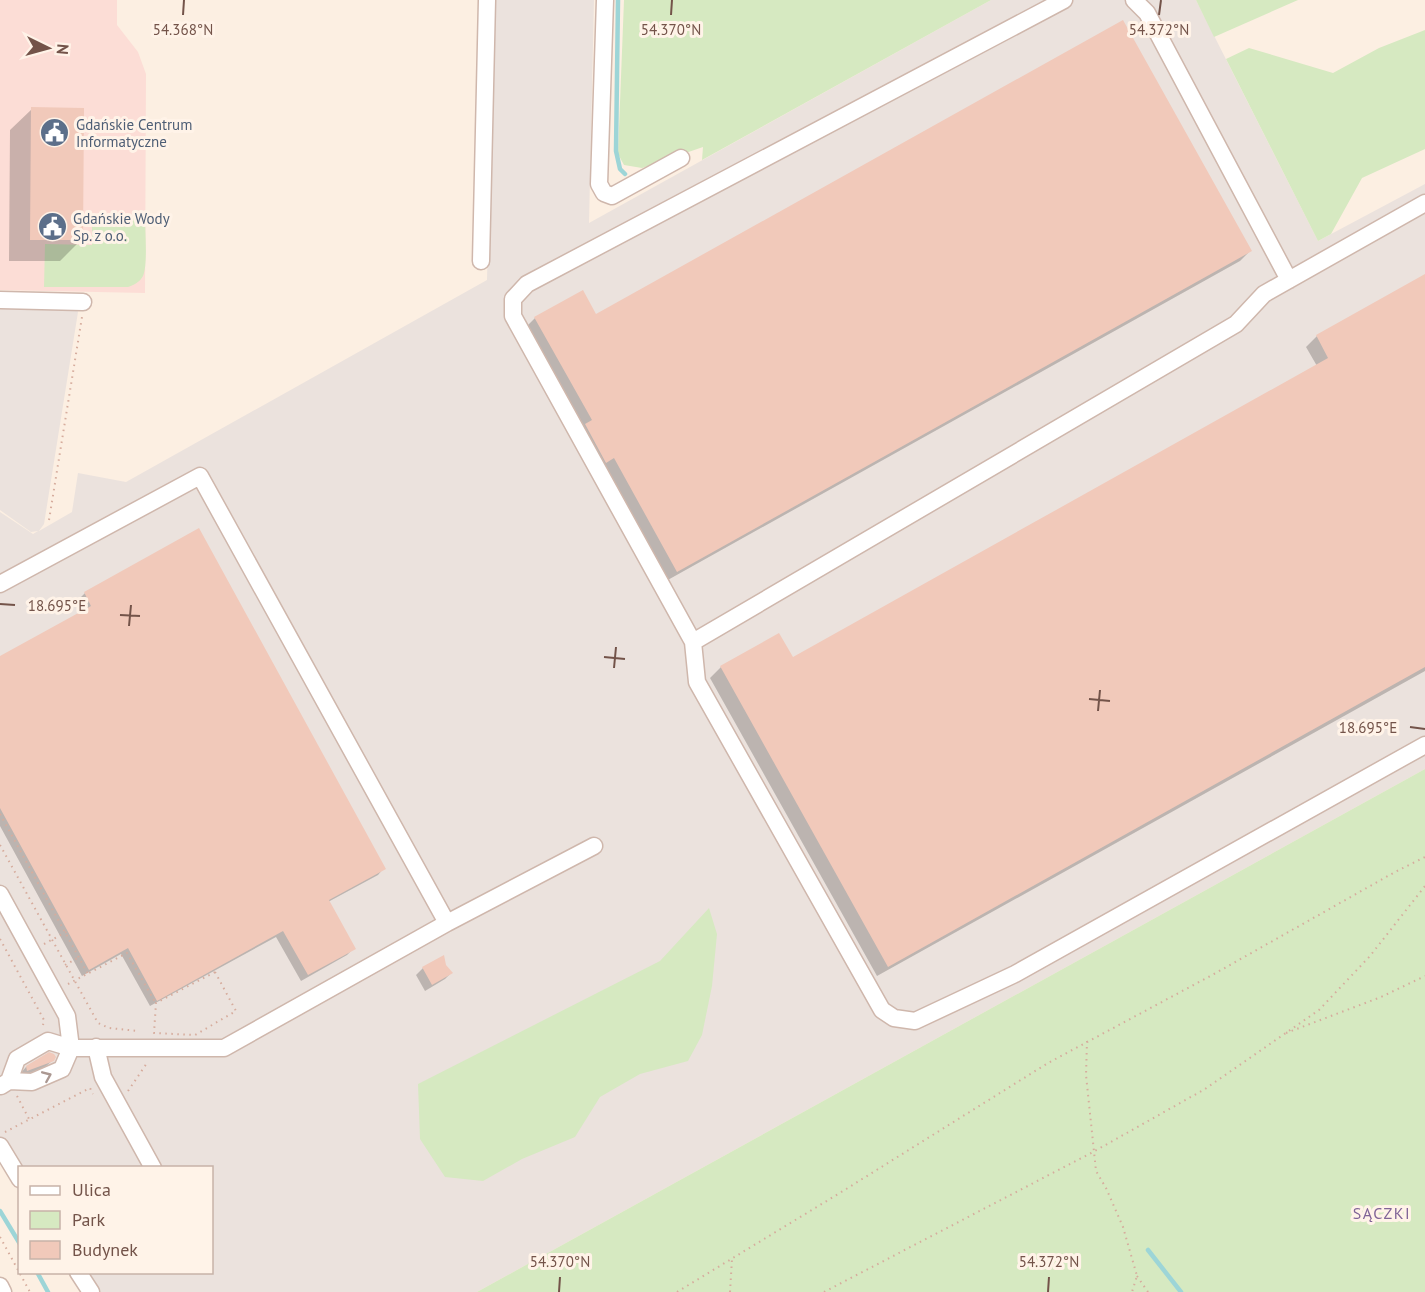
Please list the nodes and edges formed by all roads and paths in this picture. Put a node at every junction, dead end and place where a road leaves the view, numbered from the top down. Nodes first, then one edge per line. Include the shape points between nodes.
1 (487, 0) edge
2 (605, 0) edge
3 (1064, 0) edge
4 (1134, 0) edge
5 (681, 158) dead end
6 (1425, 203) edge
7 (481, 261) dead end
8 (1289, 280) junction
9 (0, 300) edge
10 (83, 302) joint
11 (50, 520) dead end
12 (0, 584) edge
13 (693, 642) junction
14 (1425, 745) edge
15 (0, 814) edge
16 (0, 845) edge
17 (594, 846) dead end
18 (1425, 857) edge
19 (1425, 886) edge
20 (0, 894) edge
21 (447, 923) junction
22 (0, 939) edge
23 (79, 957) junction
24 (65, 965) junction
25 (88, 974) junction
26 (1425, 976) edge
27 (74, 981) junction
28 (55, 991) junction
29 (156, 1003) junction
30 (43, 1028) dead end
31 (142, 1032) dead end
32 (1282, 1035) junction
33 (153, 1040) junction
34 (1087, 1041) junction
35 (96, 1047) junction
36 (71, 1048) junction
37 (5, 1084) edge
38 (95, 1098) dead end
39 (118, 1105) junction
40 (0, 1135) edge
41 (0, 1146) edge
42 (1093, 1152) junction
43 (152, 1166) edge
44 (18, 1176) edge
45 (0, 1237) edge
46 (732, 1259) junction
47 (18, 1270) edge
48 (20, 1274) edge
49 (79, 1274) edge
50 (1137, 1276) junction
51 (0, 1286) edge
52 (3, 1292) edge
53 (30, 1292) edge
54 (90, 1292) edge
55 (677, 1292) edge
56 (730, 1292) edge
57 (824, 1292) edge
58 (1132, 1292) edge
59 (1148, 1292) edge

1 - 7 street
2 - 5 street via 599,184 604,193 612,196
3 - 13 street via 528,284 513,299 513,316
4 - 8 street via 1147,13
6 - 8 street
8 - 13 street via 1264,294 1236,324
9 - 10 street
10 - 11 path
12 - 21 street via 200,476
13 - 14 street via 697,682 882,1010 894,1018 915,1021 1014,974
15 - 23 path
16 - 24 path
17 - 21 street
18 - 34 path
19 - 32 path via 1370,956 1319,1010
20 - 28 street
21 - 33 street via 224,1048
22 - 30 path via 44,1020
23 - 24 path
23 - 25 path
24 - 27 path
25 - 27 path
25 - 29 path via 127,953
26 - 32 path
27 - 28 path
27 - 31 path via 98,1023
28 - 36 street via 67,1016
29 - 33 path
29 - 33 path via 215,972 236,1011 195,1035
32 - 42 path via 1205,1089
33 - 35 street
33 - 39 path via 151,1059
34 - 42 path
34 - 46 path
35 - 36 street
35 - 39 street via 103,1077
37 -> 36 street via 32,1082 62,1070
36 - 37 street via 48,1041 17,1059
38 - 40 path via 90,1088
39 - 43 street
41 - 44 street
42 - 50 path via 1096,1171 1123,1227
42 - 57 path
45 - 47 path
46 - 55 path
46 - 56 path
48 - 53 path
49 - 54 street
50 - 58 path
50 - 59 path
51 - 52 street

